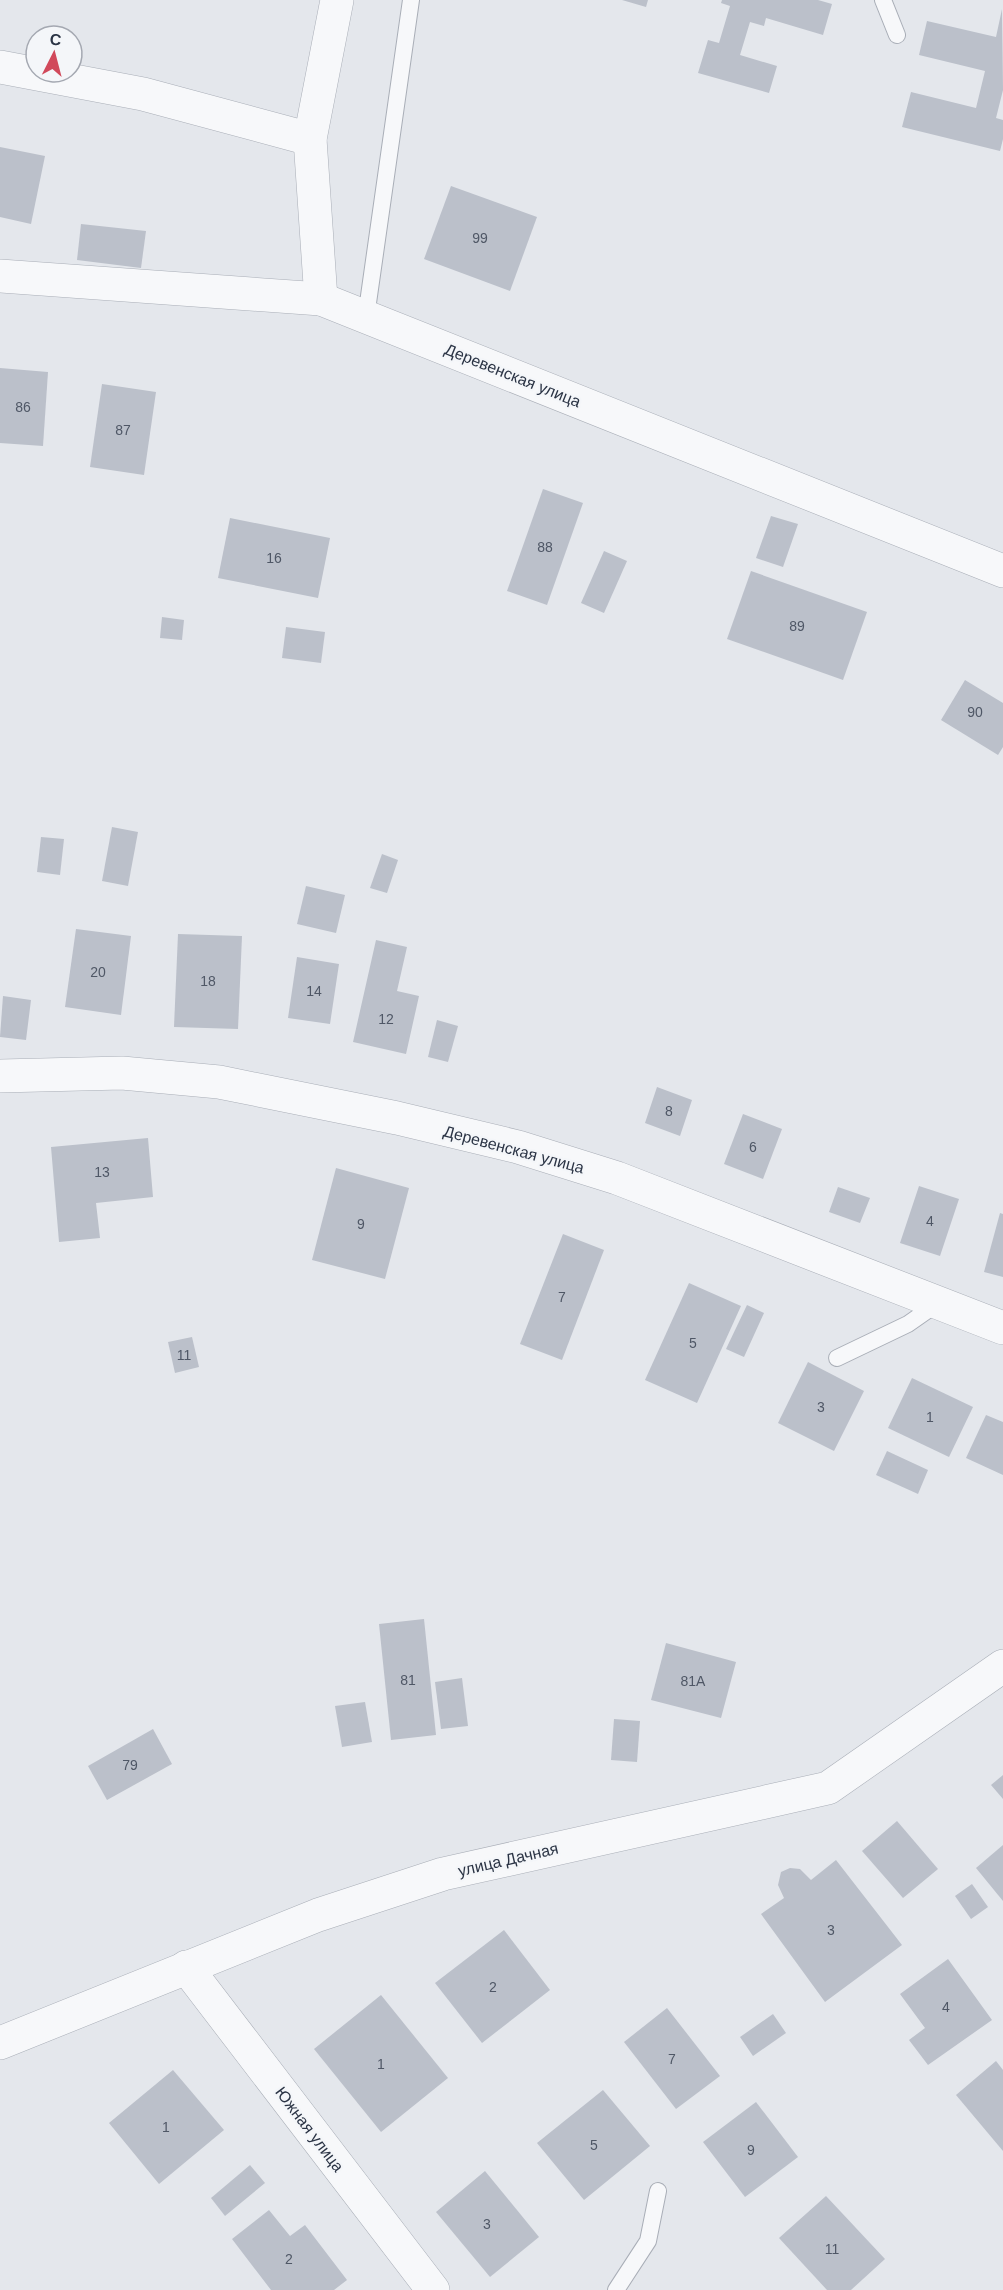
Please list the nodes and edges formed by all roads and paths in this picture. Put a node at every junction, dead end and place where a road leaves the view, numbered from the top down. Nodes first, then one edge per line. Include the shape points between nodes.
1 (337, 0) edge
2 (411, 0) edge
3 (883, 0) edge
4 (897, 35) dead end
5 (0, 67) edge
6 (310, 139) junction
7 (0, 276) edge
8 (321, 299) junction
9 (366, 317) junction
10 (1003, 571) edge
11 (0, 1076) edge
12 (938, 1303) junction
13 (1003, 1328) edge
14 (837, 1358) dead end
15 (1003, 1666) edge
16 (186, 1967) junction
17 (0, 2043) edge
18 (658, 2191) dead end
19 (433, 2290) edge
20 (616, 2290) edge

1 - 6 street
2 - 9 lane
3 - 4 lane
5 - 6 street via 143,94
6 - 8 street
7 - 8 street, Деревенская улица
8 - 9 street, Деревенская улица
9 - 10 street, Деревенская улица
11 - 12 street, Деревенская улица via 122,1073 219,1083 519,1147 616,1178
12 - 13 street, Деревенская улица
12 - 14 lane via 908,1324
15 - 16 street, улица Дачная via 828,1788 442,1874 318,1915
16 - 17 street, улица Дачная
16 - 19 street, Южная улица
18 - 20 lane via 648,2241

